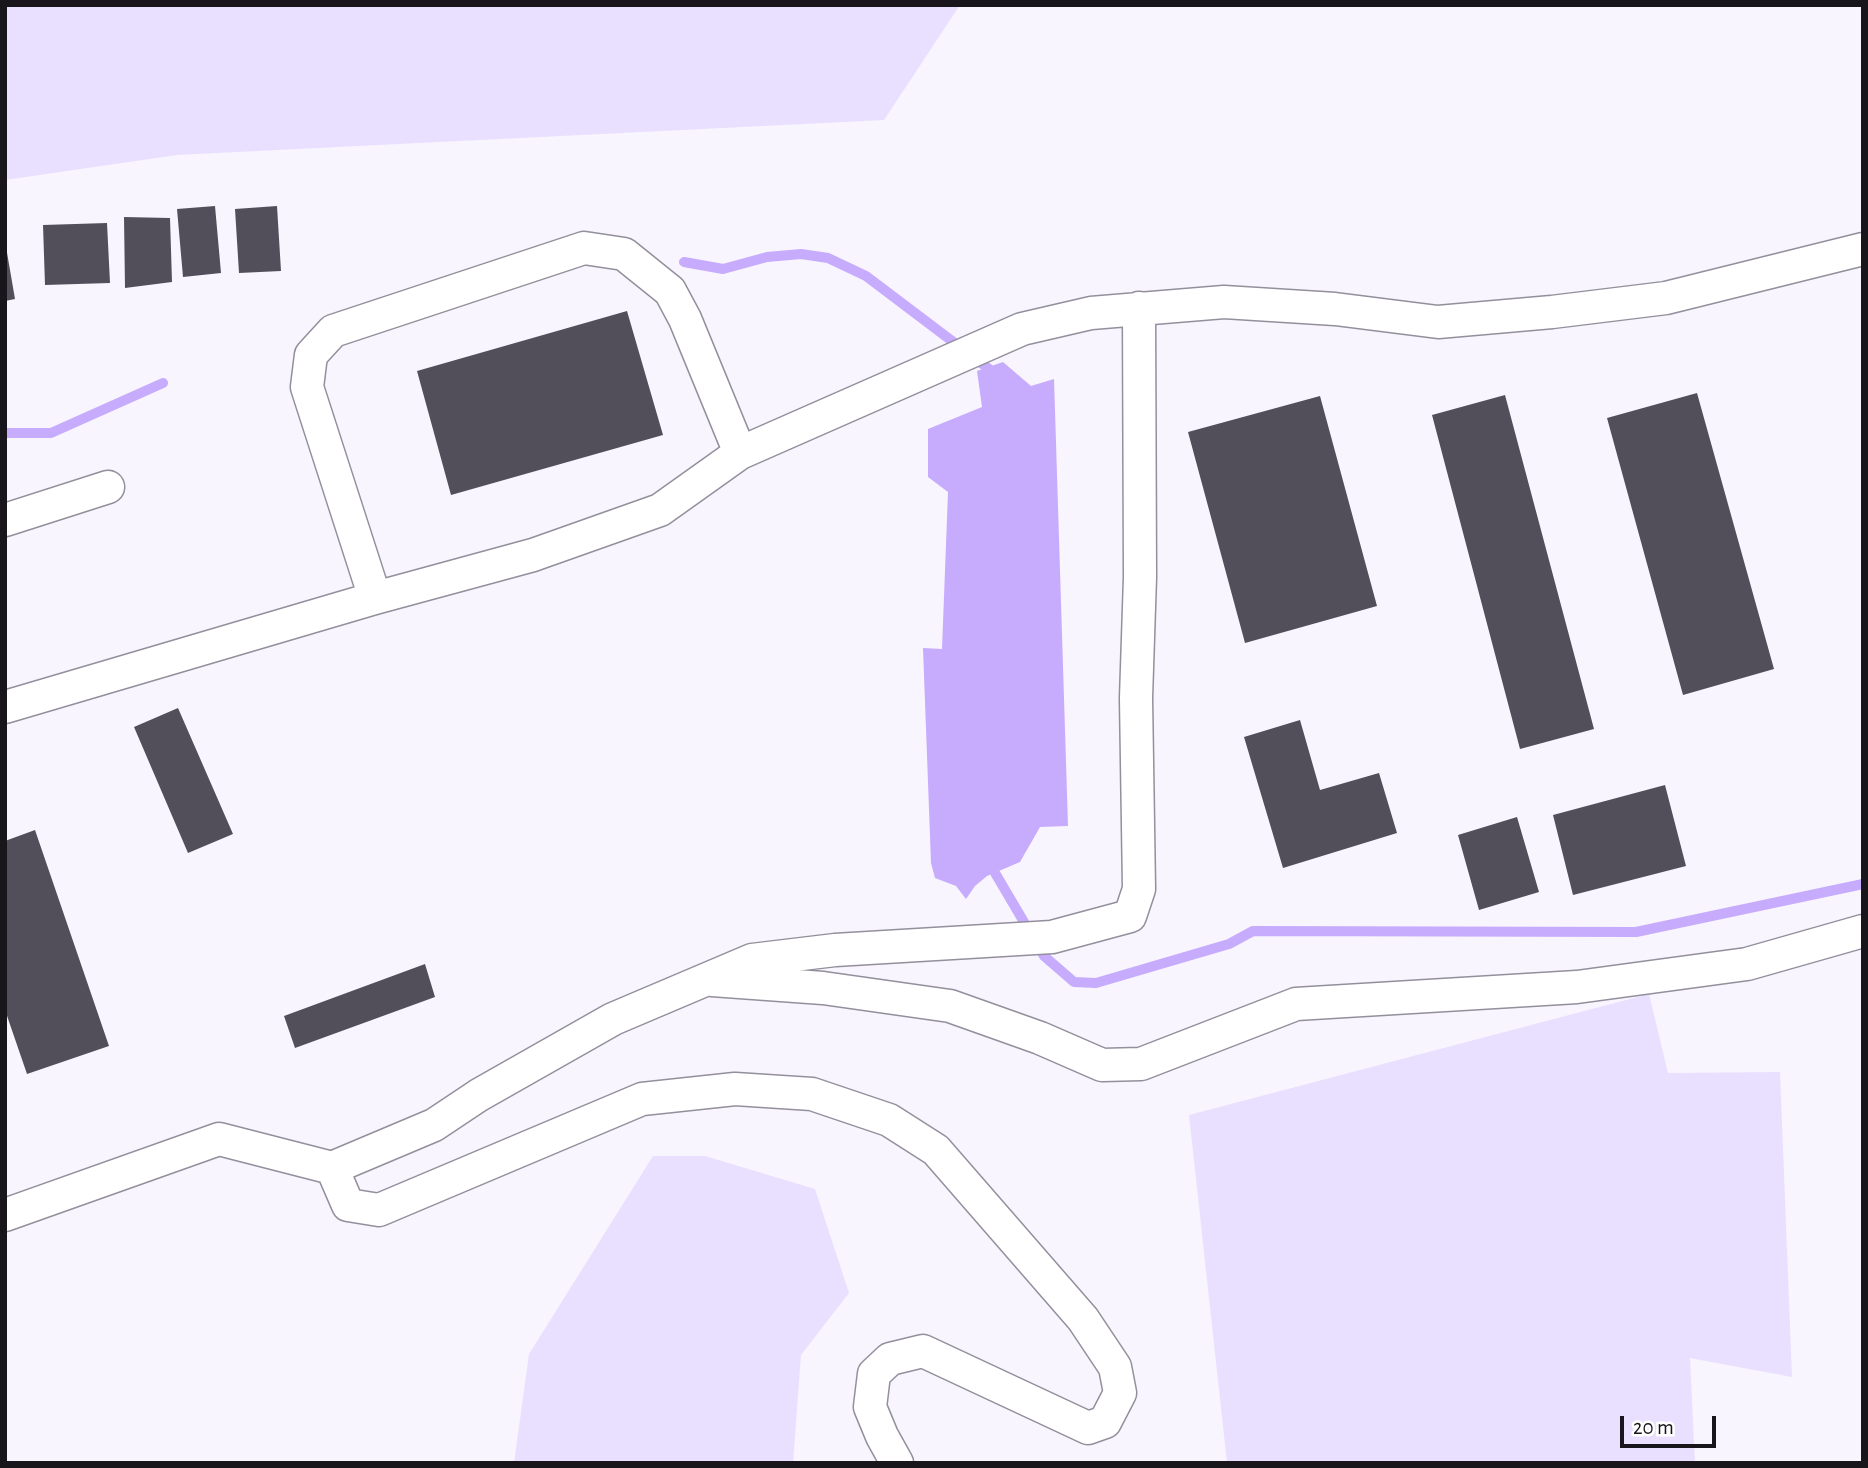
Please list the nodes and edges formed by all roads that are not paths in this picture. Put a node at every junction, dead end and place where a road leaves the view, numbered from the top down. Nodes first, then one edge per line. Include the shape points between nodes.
1 (1863, 249) edge
2 (1139, 308) junction
3 (740, 453) junction
4 (108, 487) dead end
5 (5, 520) edge
6 (374, 598) junction
7 (5, 707) edge
8 (1863, 931) edge
9 (701, 979) junction
10 (331, 1168) junction
11 (5, 1215) edge
12 (897, 1463) edge

1 - 2 street via 1666,299 1438,322 1223,302
2 - 3 street via 1091,313 1022,329
2 - 9 street via 1139,889 1130,916 1037,939 835,950 752,960
3 - 6 street via 660,510 533,555
3 - 6 street via 670,291 624,254 584,248 333,331 311,355 307,387
4 - 5 street
6 - 7 street
8 - 9 street via 1747,964 1604,983 1296,1004 1141,1064 1102,1065 950,1006 823,988
9 - 10 street via 613,1019 434,1125
10 - 11 street via 219,1139
10 - 12 street via 348,1205 379,1210 642,1099 735,1089 812,1094 889,1120 936,1150 1083,1319 1115,1367 1121,1393 1105,1422 1088,1428 923,1351 890,1359 874,1374 870,1407

